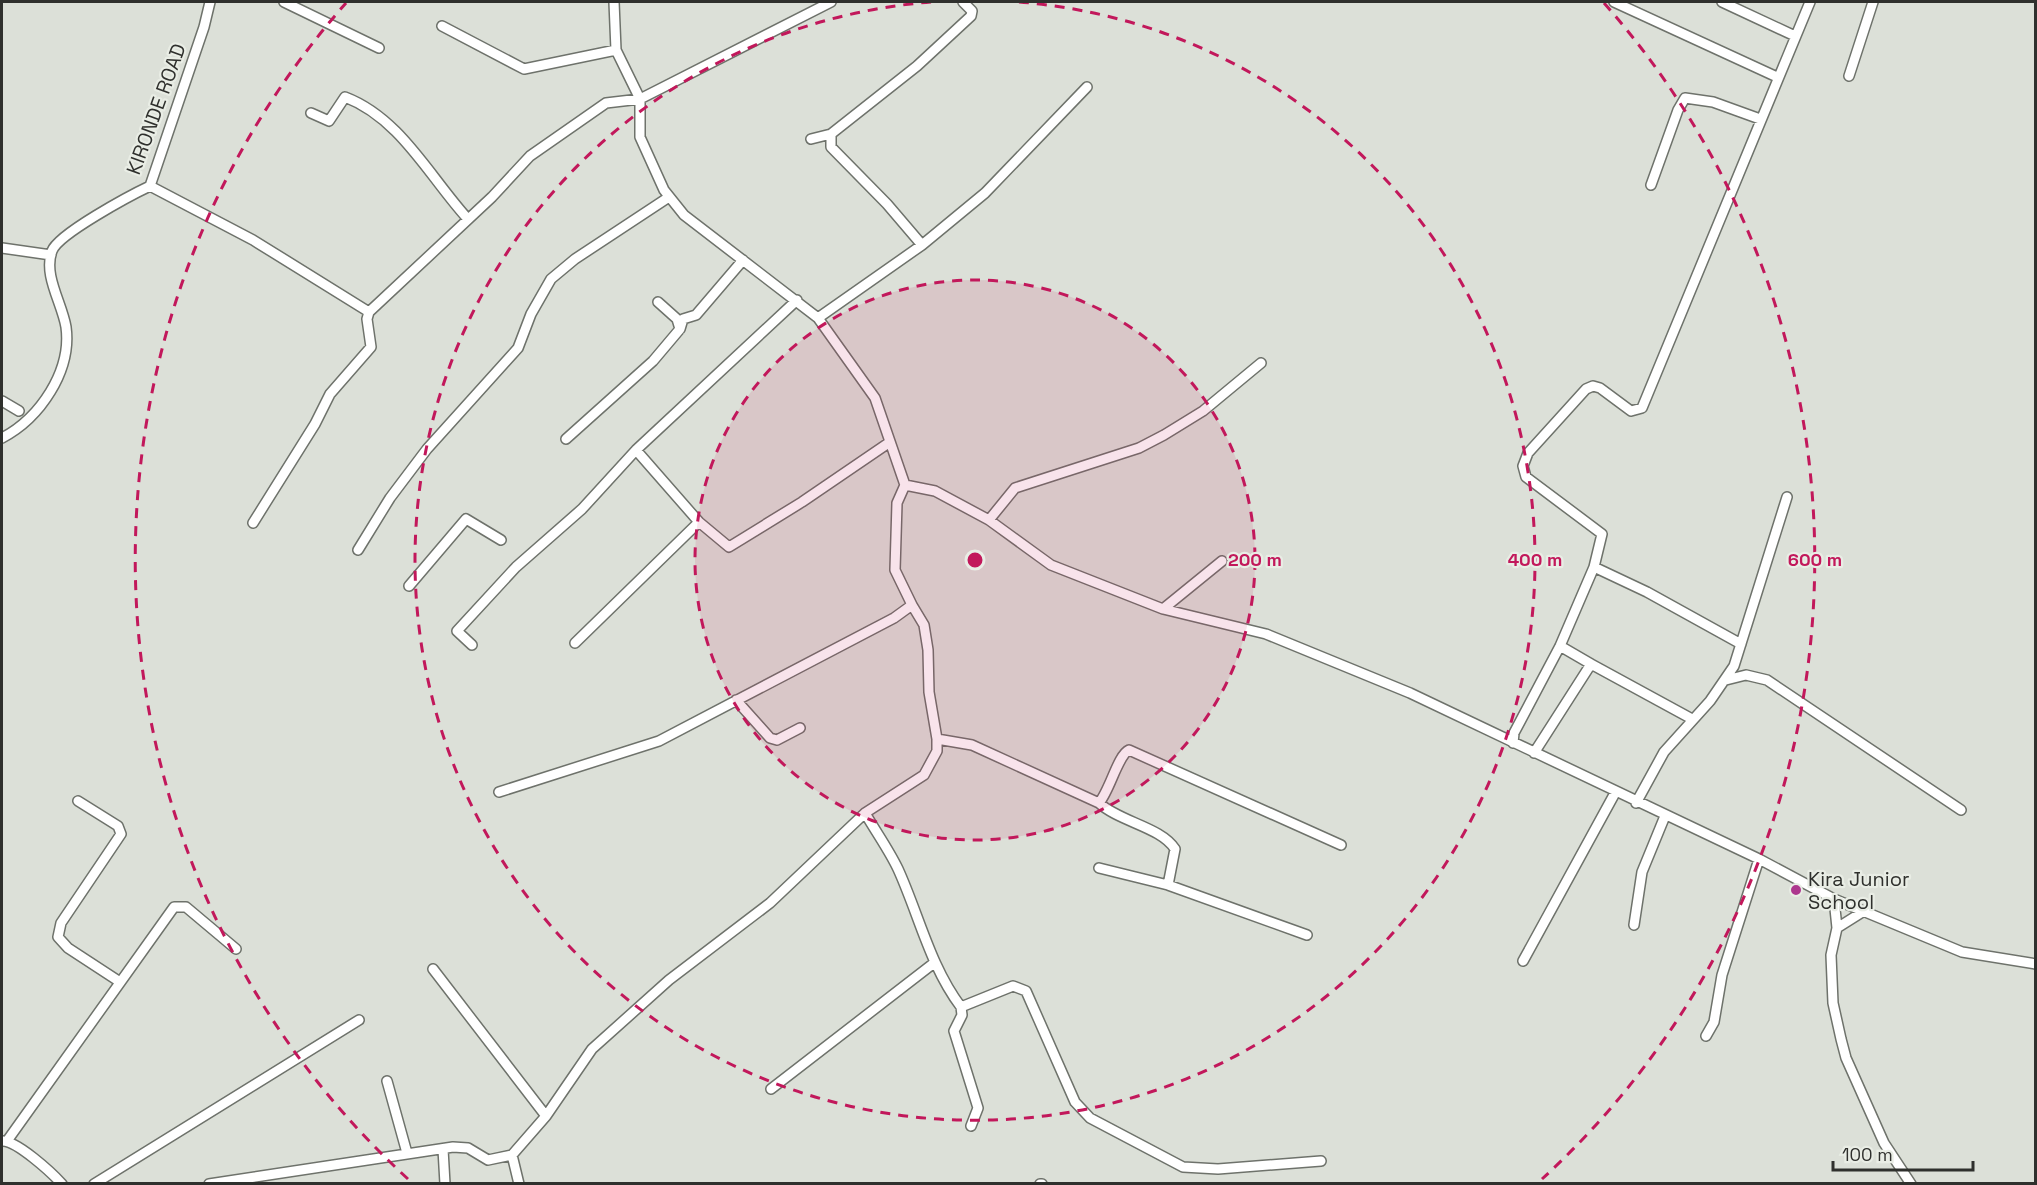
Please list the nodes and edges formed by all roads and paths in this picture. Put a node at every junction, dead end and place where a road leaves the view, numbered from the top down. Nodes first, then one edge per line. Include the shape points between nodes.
1 (210, 2) edge
2 (284, 2) edge
3 (614, 2) edge
4 (831, 2) edge
5 (963, 2) edge
6 (1614, 2) edge
7 (1722, 2) edge
8 (1810, 2) edge
9 (1873, 2) edge
10 (442, 26) dead end
11 (1795, 36) junction
12 (379, 48) dead end
13 (616, 50) junction
14 (1849, 76) dead end
15 (1777, 77) junction
16 (1087, 87) dead end
17 (640, 99) junction
18 (311, 113) dead end
19 (1760, 120) junction
20 (831, 134) junction
21 (812, 139) dead end
22 (1651, 185) dead end
23 (150, 186) junction
24 (669, 197) junction
25 (467, 218) junction
26 (922, 245) junction
27 (2, 248) edge
28 (51, 255) junction
29 (744, 260) junction
30 (797, 300) junction
31 (658, 302) dead end
32 (369, 312) junction
33 (818, 318) junction
34 (680, 329) junction
35 (1261, 363) dead end
36 (2, 401) edge
37 (19, 411) dead end
38 (2, 438) edge
39 (566, 439) dead end
40 (890, 442) junction
41 (636, 450) junction
42 (904, 484) junction
43 (1786, 497) dead end
44 (989, 520) junction
45 (699, 522) junction
46 (253, 523) dead end
47 (501, 540) dead end
48 (358, 549) dead end
49 (1221, 561) dead end
50 (1594, 567) junction
51 (409, 586) dead end
52 (912, 605) junction
53 (1163, 609) junction
54 (575, 643) dead end
55 (1741, 644) junction
56 (472, 645) dead end
57 (1560, 646) junction
58 (1591, 664) junction
59 (1726, 680) junction
60 (736, 700) junction
61 (1692, 718) junction
62 (800, 728) dead end
63 (937, 739) junction
64 (1513, 743) junction
65 (1534, 753) junction
66 (500, 792) dead end
67 (1615, 793) junction
68 (78, 801) dead end
69 (1099, 803) junction
70 (1636, 803) junction
71 (1961, 810) dead end
72 (865, 813) junction
73 (1665, 816) junction
74 (1341, 845) dead end
75 (1759, 859) junction
76 (1099, 867) dead end
77 (1168, 885) junction
78 (1834, 898) junction
79 (1864, 911) junction
80 (1634, 925) dead end
81 (1837, 928) junction
82 (1307, 934) dead end
83 (236, 949) dead end
84 (1523, 961) dead end
85 (934, 963) junction
86 (2036, 964) edge
87 (433, 969) dead end
88 (120, 982) junction
89 (962, 1007) junction
90 (359, 1020) dead end
91 (1706, 1036) dead end
92 (387, 1081) dead end
93 (771, 1089) dead end
94 (546, 1116) junction
95 (971, 1126) dead end
96 (4, 1141) edge
97 (443, 1149) junction
98 (407, 1153) junction
99 (512, 1155) junction
100 (1321, 1161) dead end
101 (62, 1184) edge
102 (94, 1184) edge
103 (209, 1184) edge
104 (445, 1184) edge
105 (519, 1184) edge
106 (1911, 1184) edge

1 - 23 street, KIRONDE ROAD
2 - 12 street
3 - 13 street
4 - 17 street
5 - 20 street via 972,10 971,16 917,66
6 - 15 street
7 - 11 street
8 - 11 street
9 - 14 street
10 - 13 street via 524,69
11 - 15 street
13 - 17 street
15 - 19 street
16 - 26 street via 985,193
17 - 24 street via 640,137
17 - 25 street via 606,103 531,156
18 - 25 street via 329,121 345,97 366,107 393,128
19 - 22 street via 1713,102 1685,98
19 - 50 street via 1642,408 1631,411 1600,388 1586,389 1524,459 1526,477 1602,534
20 - 21 street
20 - 26 street via 831,147
23 - 28 street, KIRONDE ROAD via 126,197 57,243
23 - 32 street via 253,240
24 - 29 street via 684,215
24 - 48 street via 551,279 518,348 427,449
25 - 32 street
26 - 33 street
27 - 28 street
28 - 38 street via 50,268 66,326 67,350 50,392 30,418
29 - 30 street
29 - 34 street via 696,315 683,319
30 - 33 street
30 - 41 street
31 - 34 street via 677,319
32 - 46 street via 371,347 330,394
33 - 40 street via 875,398
34 - 39 street via 653,361
35 - 44 street via 1203,411 1164,435 1138,448 1015,488
36 - 37 street
40 - 42 street
40 - 45 street via 729,547
41 - 45 street
41 - 56 street via 582,509 516,567 457,631
42 - 44 street via 935,491
42 - 52 street via 897,503 895,570
43 - 55 street
44 - 53 street via 1052,565
45 - 54 street
47 - 51 street via 466,519
49 - 53 street
50 - 55 street
50 - 57 street
52 - 60 street
52 - 63 street via 924,625
53 - 64 street via 1266,634 1410,693
55 - 59 street
57 - 58 street
57 - 64 street
58 - 61 street
58 - 65 street
59 - 61 street
59 - 71 street via 1746,675 1767,680
60 - 62 street via 770,738 777,740
60 - 66 street via 659,741
61 - 70 street via 1664,752
63 - 69 street via 972,746
63 - 72 street via 937,751 924,775
64 - 65 street
65 - 67 street
67 - 70 street
67 - 84 street
68 - 88 street via 118,826 121,834 61,922 58,937 68,948
69 - 74 street via 1111,786 1120,757 1129,750
69 - 77 street via 1170,843 1175,858
70 - 73 street
72 - 85 street via 897,867
72 - 94 street via 770,903 669,980 592,1049
73 - 75 street
73 - 80 street via 1642,872
75 - 78 street
75 - 91 street via 1722,975 1714,1022
76 - 77 street
77 - 82 street
78 - 79 street
78 - 81 street
79 - 81 street
79 - 86 street via 1962,952
81 - 106 street via 1831,955 1833,1004 1841,1039 1884,1143
83 - 88 street via 186,907 178,905
85 - 89 street
85 - 93 street
87 - 94 street
88 - 96 street
89 - 95 street via 954,1031 978,1108
89 - 100 street via 1013,986 1021,987 1079,1110 1183,1167 1218,1169
90 - 102 street
92 - 98 street
94 - 99 street
96 - 101 street
97 - 98 street
97 - 99 street via 468,1148 488,1160
97 - 104 street
98 - 103 street
99 - 105 street

